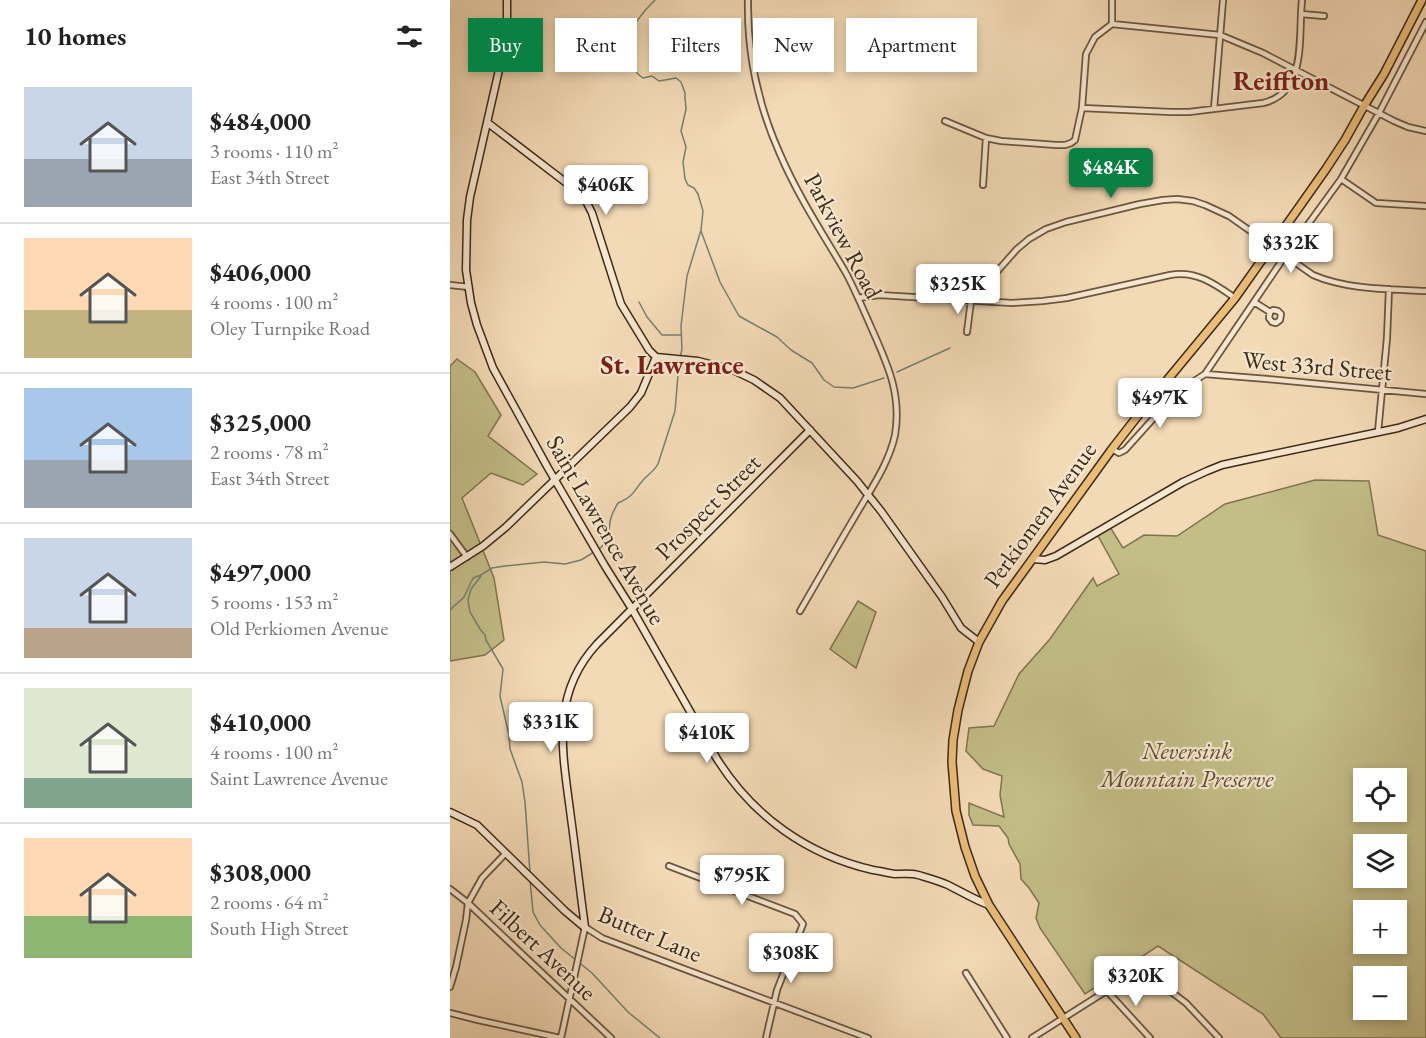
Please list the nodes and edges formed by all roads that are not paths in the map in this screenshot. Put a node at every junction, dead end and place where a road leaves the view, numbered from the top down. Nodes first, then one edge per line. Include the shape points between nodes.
1 (507, 0) edge
2 (748, 0) edge
3 (1112, 0) edge
4 (1223, 0) edge
5 (1302, 0) edge
6 (1422, 0) edge
7 (1301, 14) junction
8 (1324, 16) dead end
9 (1426, 22) edge
10 (1112, 24) junction
11 (1220, 35) junction
12 (1297, 71) junction
13 (1364, 106) junction
14 (1082, 108) junction
15 (1214, 109) junction
16 (1379, 113) junction
17 (945, 122) dead end
18 (488, 123) junction
19 (1426, 131) edge
20 (986, 138) junction
21 (1341, 179) junction
22 (983, 185) dead end
23 (1426, 206) edge
24 (1272, 246) junction
25 (1285, 256) junction
26 (450, 285) edge
27 (469, 287) junction
28 (1389, 289) junction
29 (1426, 291) edge
30 (858, 298) junction
31 (1235, 298) junction
32 (971, 301) junction
33 (1254, 302) junction
34 (1270, 312) dead end
35 (967, 332) dead end
36 (656, 357) junction
37 (1205, 374) junction
38 (1383, 390) junction
39 (1426, 394) edge
40 (1426, 419) edge
41 (810, 430) junction
42 (1378, 432) junction
43 (1112, 449) junction
44 (555, 480) junction
45 (868, 495) junction
46 (450, 534) edge
47 (466, 557) junction
48 (1034, 559) junction
49 (450, 567) edge
50 (632, 609) junction
51 (800, 611) dead end
52 (979, 642) junction
53 (450, 812) edge
54 (506, 854) junction
55 (669, 866) dead end
56 (450, 889) edge
57 (468, 903) junction
58 (989, 905) junction
59 (585, 927) junction
60 (966, 973) dead end
61 (450, 987) edge
62 (1107, 991) junction
63 (569, 999) junction
64 (773, 1002) junction
65 (450, 1013) edge
66 (1064, 1019) junction
67 (856, 1036) edge
68 (560, 1038) edge
69 (611, 1038) edge
70 (766, 1038) edge
71 (868, 1038) edge
72 (1007, 1038) edge
73 (1032, 1038) edge
74 (1076, 1038) edge
75 (1150, 1038) edge
76 (1219, 1038) edge

1 - 18 street, Saint Lawrence Avenue via 504,48
2 - 30 street, Parkview Road via 749,47 764,115 788,171
3 - 10 street
4 - 11 street
5 - 7 street
6 - 13 main road, Perkiomen Avenue
7 - 8 street
7 - 12 street
9 - 16 street
10 - 11 street
10 - 14 street via 1095,38 1086,54
11 - 12 street
11 - 15 street
12 - 13 street
12 - 15 street via 1286,91 1274,100
13 - 16 street
13 - 24 main road, Perkiomen Avenue
14 - 15 street via 1171,112
14 - 20 street via 1075,140 1065,145
16 - 19 street
16 - 21 street
17 - 20 street
18 - 27 street, Saint Lawrence Avenue via 467,220
18 - 36 street via 585,199 621,304
20 - 22 street
21 - 23 street via 1377,203
21 - 25 street
24 - 25 street
24 - 31 main road, Perkiomen Avenue
24 - 32 street via 1229,216 1205,205 1177,199 1150,202 1040,232 1017,249
25 - 28 street via 1322,279
25 - 33 street
26 - 27 street
27 - 44 street, Saint Lawrence Avenue via 489,359
28 - 29 street
28 - 38 street
30 - 32 street via 879,295
30 - 45 street, Parkview Road via 887,363 896,400 895,435
31 - 32 street via 1210,281 1183,273 1043,302
31 - 43 main road, Perkiomen Avenue
32 - 35 street
33 - 34 street
33 - 37 street
36 - 41 street via 710,363 754,380 780,398
36 - 44 street via 634,404
37 - 38 street, West 33rd Street
37 - 43 street via 1179,391 1125,450 1119,453
38 - 39 street, West 33rd Street
38 - 42 street
40 - 42 street
41 - 45 street
41 - 50 street, Prospect Street
42 - 48 street via 1222,465 1183,482 1056,556
43 - 48 main road, Perkiomen Avenue
44 - 47 street via 506,527
44 - 50 street, Saint Lawrence Avenue
45 - 51 street, Parkview Road
45 - 52 street via 961,628
46 - 47 street
47 - 49 street
48 - 52 main road, Perkiomen Avenue
50 - 58 street, Saint Lawrence Avenue via 722,766 766,817 796,839 836,859 875,870 914,874
50 - 59 street, Prospect Street via 581,665 563,717 563,750
52 - 58 main road, Perkiomen Avenue via 958,710 952,770 964,847
53 - 54 street, Butter Lane via 477,825
54 - 57 street via 482,878
54 - 59 street, Butter Lane
55 - 64 street via 795,914 803,924
56 - 57 street, Filbert Avenue
57 - 61 street
57 - 63 street, Filbert Avenue
58 - 66 main road, Perkiomen Avenue
59 - 63 street
59 - 64 street, Butter Lane via 602,938
60 - 72 street
62 - 66 street
62 - 75 street
62 - 76 street via 1141,969 1186,1003
63 - 68 street
63 - 69 street, Filbert Avenue
64 - 67 street, Butter Lane
64 - 70 street
65 - 68 street
66 - 73 street
66 - 74 main road, Perkiomen Avenue
67 - 71 street, Butter Lane

